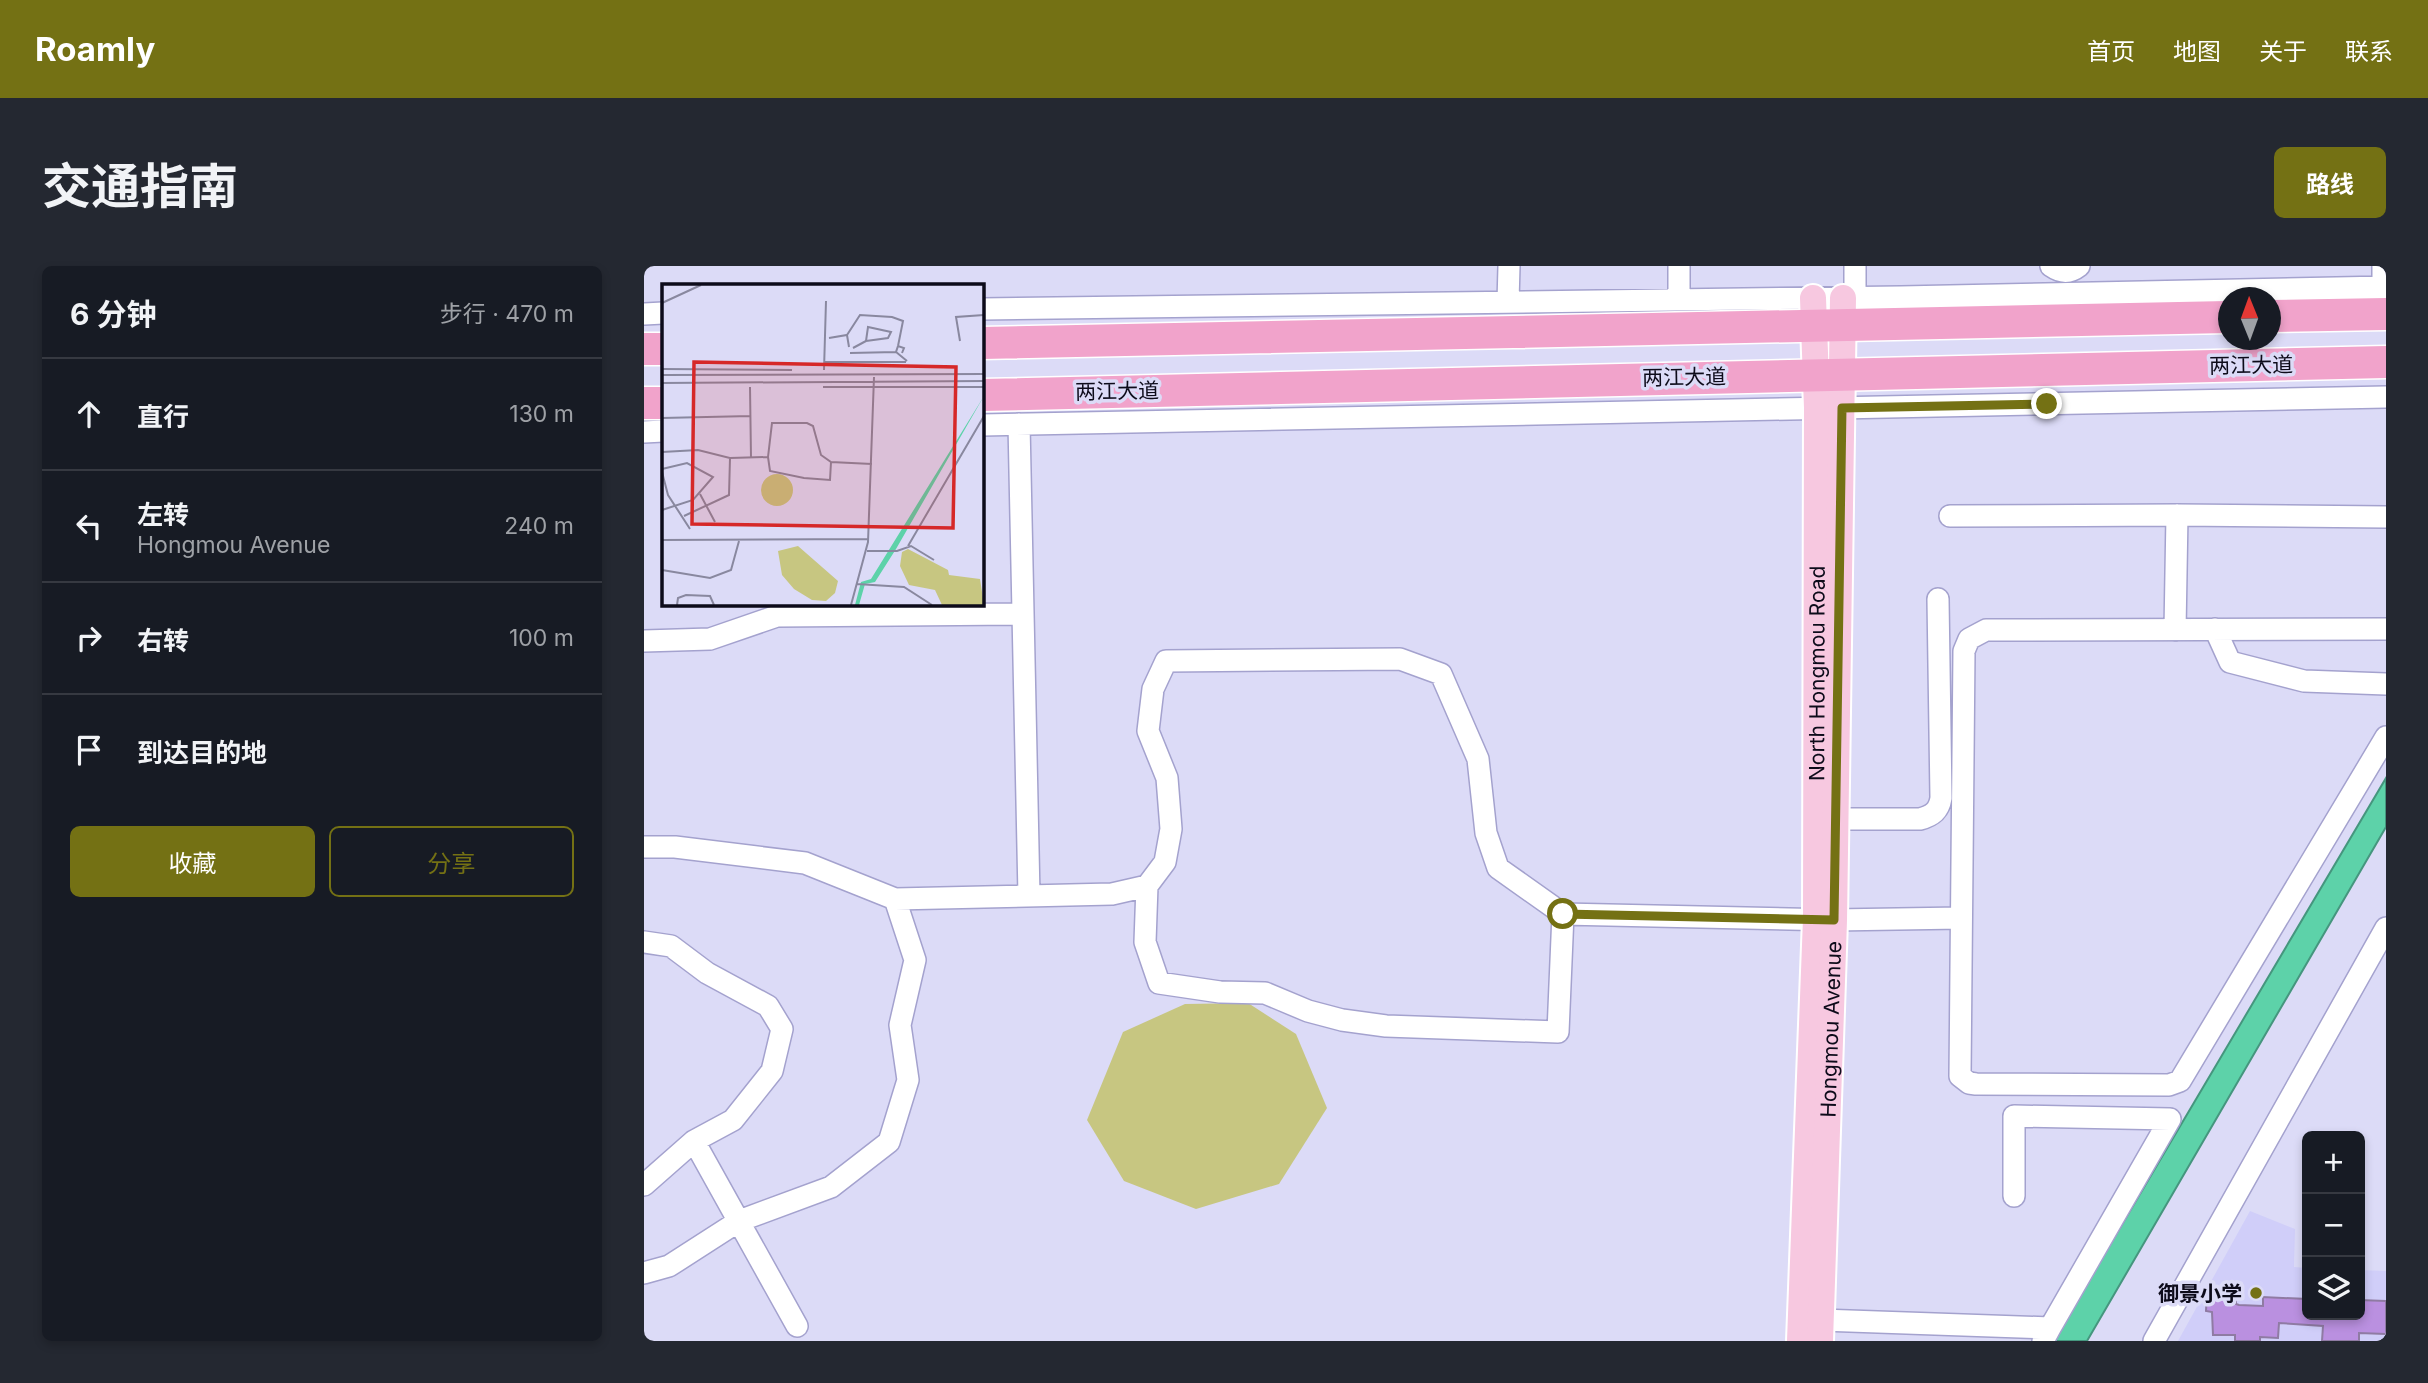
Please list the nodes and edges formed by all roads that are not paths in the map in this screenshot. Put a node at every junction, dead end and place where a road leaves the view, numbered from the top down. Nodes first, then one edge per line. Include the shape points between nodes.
1 (1509, 266) edge
2 (1679, 266) edge
3 (1855, 266) edge
4 (2067, 268) edge
5 (2385, 289) edge
6 (2069, 293) junction
7 (1679, 300) junction
8 (1508, 302) junction
9 (984, 309) edge
10 (1834, 309) junction
11 (662, 313) edge
12 (644, 314) edge
13 (2281, 314) edge
14 (2218, 317) edge
15 (984, 342) edge
16 (644, 349) edge
17 (662, 349) edge
18 (2386, 362) edge
19 (1829, 374) junction
20 (984, 395) edge
21 (2386, 397) edge
22 (662, 402) edge
23 (644, 403) edge
24 (1829, 408) junction
25 (1019, 424) junction
26 (984, 425) edge
27 (662, 431) edge
28 (644, 432) edge
29 (2177, 515) junction
30 (1950, 516) dead end
31 (2386, 517) edge
32 (1938, 599) dead end
33 (1023, 614) junction
34 (2215, 629) junction
35 (2386, 629) edge
36 (2175, 630) junction
37 (644, 641) edge
38 (2386, 684) edge
39 (2386, 737) edge
40 (1836, 819) junction
41 (644, 846) edge
42 (1147, 886) junction
43 (1029, 896) junction
44 (895, 899) junction
45 (1563, 914) junction
46 (1961, 918) junction
47 (1825, 919) junction
48 (2386, 928) edge
49 (644, 942) edge
50 (694, 1141) junction
51 (644, 1185) edge
52 (2014, 1196) dead end
53 (739, 1221) junction
54 (644, 1273) edge
55 (797, 1326) dead end
56 (1820, 1330) edge
57 (2047, 1334) edge
58 (2162, 1336) edge
59 (1800, 1341) edge

1 - 8 street
2 - 7 street
3 - 10 street
4 - 6 street
5 - 6 street
5 - 13 highway
6 - 10 street
7 - 8 street
7 - 10 street
8 - 9 street
10 - 14 highway
10 - 15 highway
10 - 19 main road
11 - 12 street
16 - 17 highway
18 - 19 highway, 两江大道
19 - 20 highway, 两江大道
19 - 24 main road, North Hongmou Road
21 - 24 street
22 - 23 highway
24 - 25 street
24 - 40 main road, Hongmou Avenue
24 - 47 main road, North Hongmou Road
25 - 26 street
25 - 33 street
27 - 28 street
29 - 30 street
29 - 31 street
29 - 36 street
32 - 40 street via 1938,808 1920,818
33 - 37 street via 777,616 710,639
33 - 43 street
34 - 35 street
34 - 36 street
34 - 38 street via 2230,662 2304,681
36 - 46 street via 1986,630 1969,639 1964,651
39 - 46 street via 2180,1081 1976,1084 1964,1080 1959,1072
40 - 47 main road, Hongmou Avenue
41 - 44 street via 805,863
42 - 43 street via 1112,894
42 - 45 street via 1145,942 1159,983 1265,993 1308,1011 1386,1026 1558,1032
42 - 45 street via 1166,862 1171,828 1167,778 1149,731 1153,689 1166,661 1400,659 1441,674 1478,759 1486,834 1498,868
43 - 44 street
44 - 53 street via 915,960 900,1025 908,1080 889,1142 831,1187
45 - 47 street
46 - 47 street
47 - 56 main road, Hongmou Avenue
47 - 59 main road, North Hongmou Road
48 - 58 street
49 - 50 street via 671,946 768,1006 782,1029 772,1071 733,1120
50 - 51 street
50 - 53 street
52 - 57 street via 2014,1116 2171,1119
53 - 54 street via 668,1266
53 - 55 street
56 - 57 street

